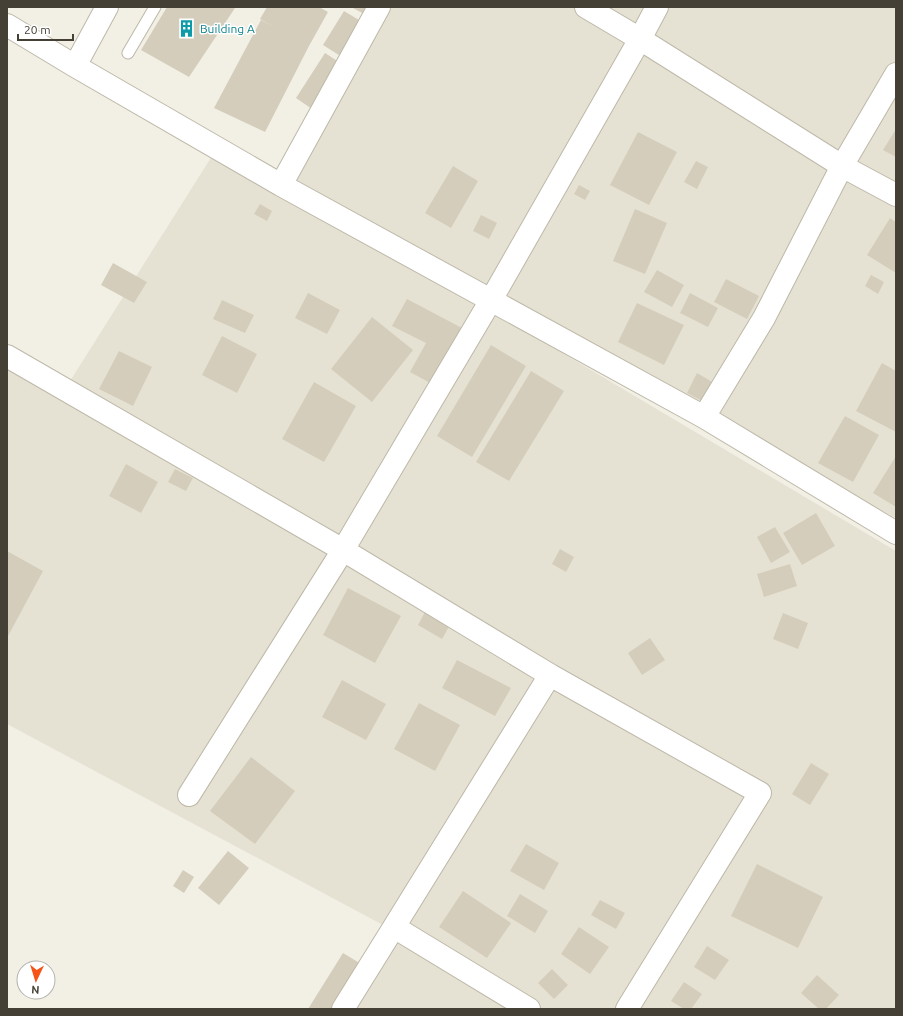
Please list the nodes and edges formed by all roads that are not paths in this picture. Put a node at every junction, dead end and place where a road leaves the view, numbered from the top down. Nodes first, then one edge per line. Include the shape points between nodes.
1 (107, 7) edge
2 (154, 7) edge
3 (379, 7) edge
4 (586, 7) edge
5 (657, 7) edge
6 (7, 25) edge
7 (640, 39) junction
8 (128, 53) dead end
9 (74, 66) junction
10 (896, 74) edge
11 (842, 166) junction
12 (281, 185) junction
13 (896, 195) edge
14 (491, 300) junction
15 (7, 356) edge
16 (704, 417) junction
17 (896, 533) edge
18 (343, 550) junction
19 (550, 675) junction
20 (189, 795) dead end
21 (394, 927) junction
22 (343, 1009) edge
23 (529, 1009) edge
24 (627, 1009) edge

1 - 9 street
2 - 8 lane
3 - 12 street
4 - 7 street
5 - 7 street
6 - 9 street
7 - 11 street
7 - 14 street
9 - 12 street
10 - 11 street
11 - 13 street
11 - 16 street via 764,318
12 - 14 street
14 - 16 street
14 - 18 street
15 - 18 street
16 - 17 street
18 - 19 street
18 - 20 street
19 - 21 street
19 - 24 street via 760,793
21 - 22 street
21 - 23 street

